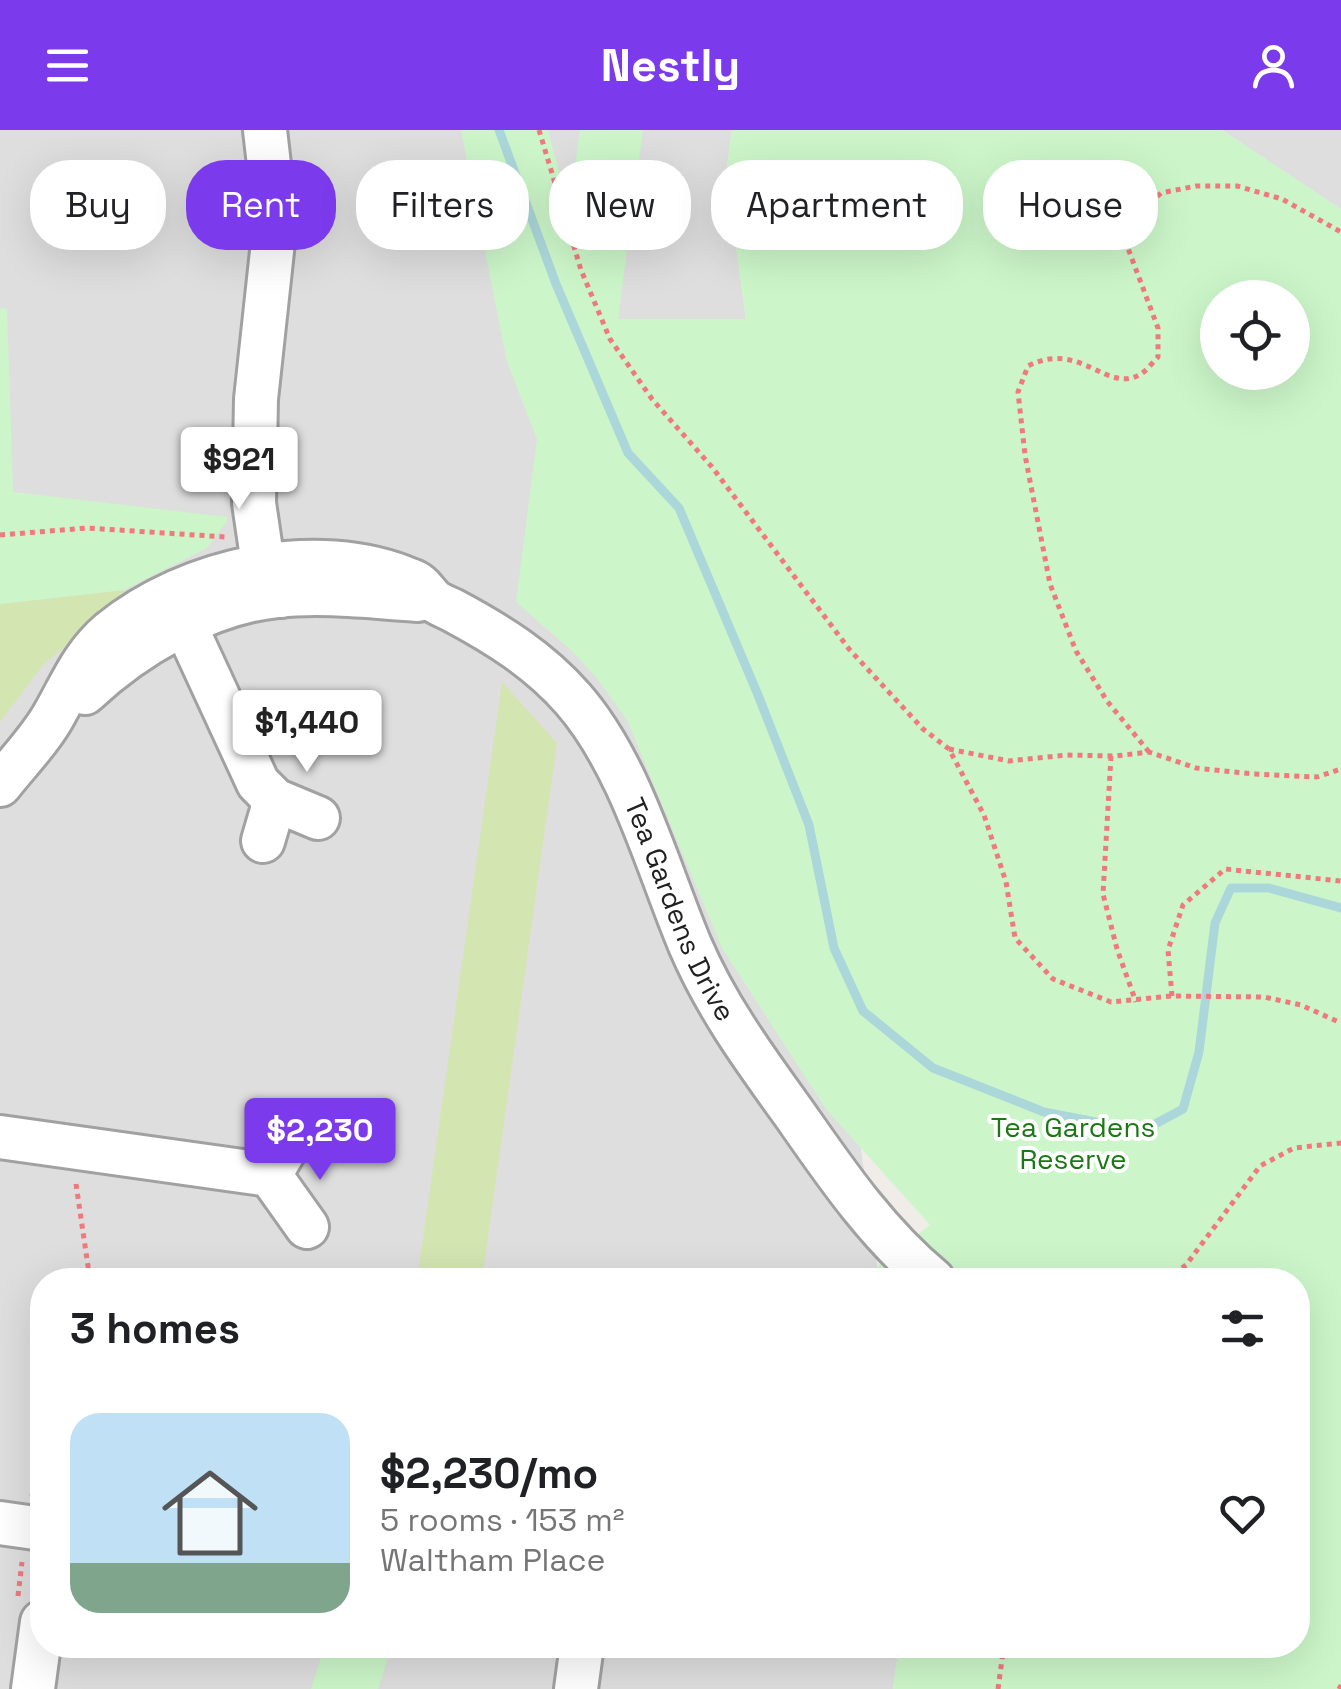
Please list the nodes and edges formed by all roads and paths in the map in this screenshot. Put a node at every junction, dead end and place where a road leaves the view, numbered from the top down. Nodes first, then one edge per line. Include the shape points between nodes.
1 (264, 130) edge
2 (539, 130) edge
3 (1341, 232) edge
4 (0, 535) edge
5 (266, 565) junction
6 (179, 610) junction
7 (948, 749) junction
8 (1148, 752) junction
9 (1111, 756) junction
10 (1341, 769) edge
11 (0, 785) edge
12 (275, 800) junction
13 (318, 818) dead end
14 (262, 841) dead end
15 (1341, 881) edge
16 (1172, 996) junction
17 (1136, 1002) junction
18 (1341, 1024) edge
19 (0, 1137) edge
20 (1341, 1143) edge
21 (68, 1147) junction
22 (306, 1227) dead end
23 (88, 1268) edge
24 (919, 1268) edge
25 (1182, 1268) edge
26 (30, 1490) edge
27 (25, 1517) edge
28 (37, 1658) edge
29 (580, 1658) edge
30 (1002, 1658) edge
31 (33, 1689) edge
32 (576, 1689) edge
33 (998, 1689) edge

1 - 5 street via 273,242 256,400 254,503
2 - 7 path via 580,270 628,367 850,649
3 - 8 path via 1282,199 1237,186 1161,192 1136,214 1126,243 1158,328 1158,356 1139,376 1114,379 1076,360 1047,356 1028,366 1018,392 1050,584 1076,650
4 - 5 path via 87,528
5 - 6 street, Tea Gardens Drive via 242,604
5 - 24 street, Tea Gardens Drive via 337,594 433,600 517,648 574,700 616,766 724,1013 848,1191
6 - 11 street, Tea Gardens Drive via 55,714
6 - 12 street via 258,783
7 - 9 path via 1009,761
7 - 17 path via 984,815 1015,938 1053,979 1110,1002
8 - 9 path
8 - 10 path via 1196,768 1253,774 1317,777
9 - 17 path via 1103,894
12 - 13 street
12 - 14 street
15 - 16 path via 1225,869 1183,905 1168,950
16 - 17 path
16 - 18 path via 1264,996 1301,1004
19 - 21 street
20 - 25 path via 1294,1148 1260,1166
21 - 22 street via 280,1158
21 - 23 path
26 - 27 path
28 - 31 street
29 - 32 street
30 - 33 path

